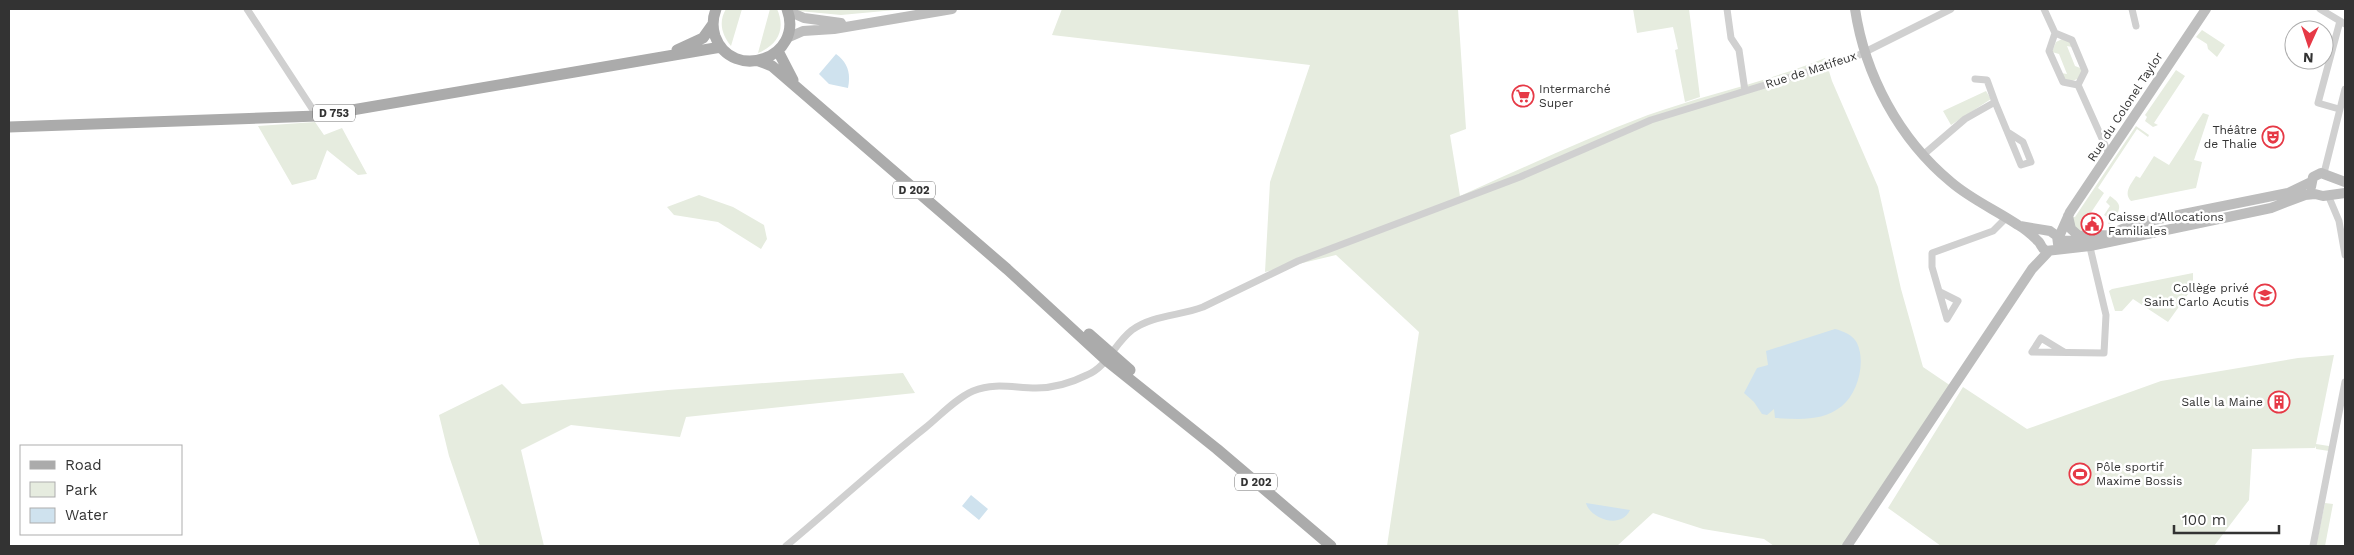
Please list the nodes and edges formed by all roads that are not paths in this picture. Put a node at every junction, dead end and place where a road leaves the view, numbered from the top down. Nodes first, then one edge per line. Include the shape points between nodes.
1 (247, 9) edge
2 (716, 9) edge
3 (952, 9) edge
4 (1727, 9) edge
5 (1855, 9) edge
6 (2044, 9) edge
7 (2132, 9) edge
8 (2206, 9) edge
9 (2320, 9) edge
10 (787, 10) edge
11 (1947, 10) edge
12 (2343, 22) edge
13 (862, 23) junction
14 (713, 24) junction
15 (2136, 26) dead end
16 (2054, 33) junction
17 (787, 38) junction
18 (721, 47) junction
19 (778, 51) junction
20 (1865, 51) junction
21 (655, 58) junction
22 (759, 61) junction
23 (1975, 79) dead end
24 (795, 86) junction
25 (2078, 86) junction
26 (2345, 89) edge
27 (1745, 91) junction
28 (1995, 102) junction
29 (2340, 110) junction
30 (316, 116) junction
31 (9, 128) edge
32 (2009, 133) dead end
33 (2109, 154) junction
34 (1923, 155) junction
35 (2328, 175) junction
36 (2311, 182) junction
37 (2345, 182) edge
38 (2345, 193) edge
39 (2316, 194) junction
40 (2329, 194) junction
41 (2067, 217) junction
42 (2006, 218) junction
43 (2019, 225) junction
44 (2047, 232) junction
45 (2112, 234) junction
46 (2089, 243) junction
47 (2039, 244) junction
48 (2055, 245) junction
49 (2345, 255) edge
50 (2032, 269) junction
51 (1940, 292) dead end
52 (2064, 352) dead end
53 (1109, 357) junction
54 (2345, 382) edge
55 (786, 546) edge
56 (1330, 546) edge
57 (1847, 546) edge
58 (2313, 546) edge

1 - 30 street
2 - 14 main road
3 - 13 main road
4 - 27 street via 1731,38 1739,50
5 - 20 main road
6 - 16 street
7 - 15 street
8 - 33 main road, Rue du Colonel Taylor
9 - 12 street
10 - 13 main road via 821,21
10 - 17 main road via 790,27
11 - 20 street, Rue de Matifeux
12 - 29 street via 2318,103
13 - 17 main road via 803,31
14 - 18 main road
14 - 21 main road, D 753 via 703,38
16 - 25 street via 2049,51 2063,82
16 - 25 street via 2072,40 2085,71
17 - 19 main road
18 - 21 main road, D 753
18 - 22 main road via 738,59
19 - 22 main road
19 - 24 main road, D 202
20 - 27 street, Rue de Matifeux via 1853,58
20 - 34 main road via 1888,106
21 - 30 main road, D 753
22 - 24 main road, D 202 via 772,66
23 - 28 street via 1987,80
24 - 53 main road, D 202 via 1035,293 1080,327
25 - 33 street
26 - 29 street
27 - 53 street, Rue de Matifeux via 1652,120 1520,177 1298,261 1203,307 1140,325
28 - 32 street
28 - 34 street via 1965,119
29 - 35 street
30 - 31 main road, D 753
33 - 41 main road, Rue du Colonel Taylor
34 - 42 main road via 1952,183
35 - 36 main road via 2315,176
35 - 37 main road
35 - 40 main road via 2334,185
36 - 39 main road
36 - 45 main road via 2288,193 2134,224
38 - 40 main road
39 - 40 main road
39 - 46 main road via 2271,208
40 - 49 street via 2339,221
41 - 44 main road, Rue du Colonel Taylor
41 - 45 main road via 2071,229 2079,236
41 - 48 main road, Rue du Colonel Taylor
42 - 43 main road
42 - 51 street via 1993,231 1932,253 1932,268
43 - 44 main road
43 - 47 main road
44 - 47 main road via 2041,234
44 - 48 main road via 2056,234
45 - 46 main road
46 - 48 main road
46 - 52 street via 2106,315 2104,353
47 - 48 main road via 2043,250
47 - 50 main road, Rue du Colonel Taylor
48 - 50 main road, Rue du Colonel Taylor
50 - 57 main road, Rue du Colonel Taylor
53 - 55 street, Rue de Matifeux via 1090,374 1068,384 1035,388 989,386 972,392 896,451
53 - 56 main road, D 202 via 1164,400 1181,419
54 - 58 street

